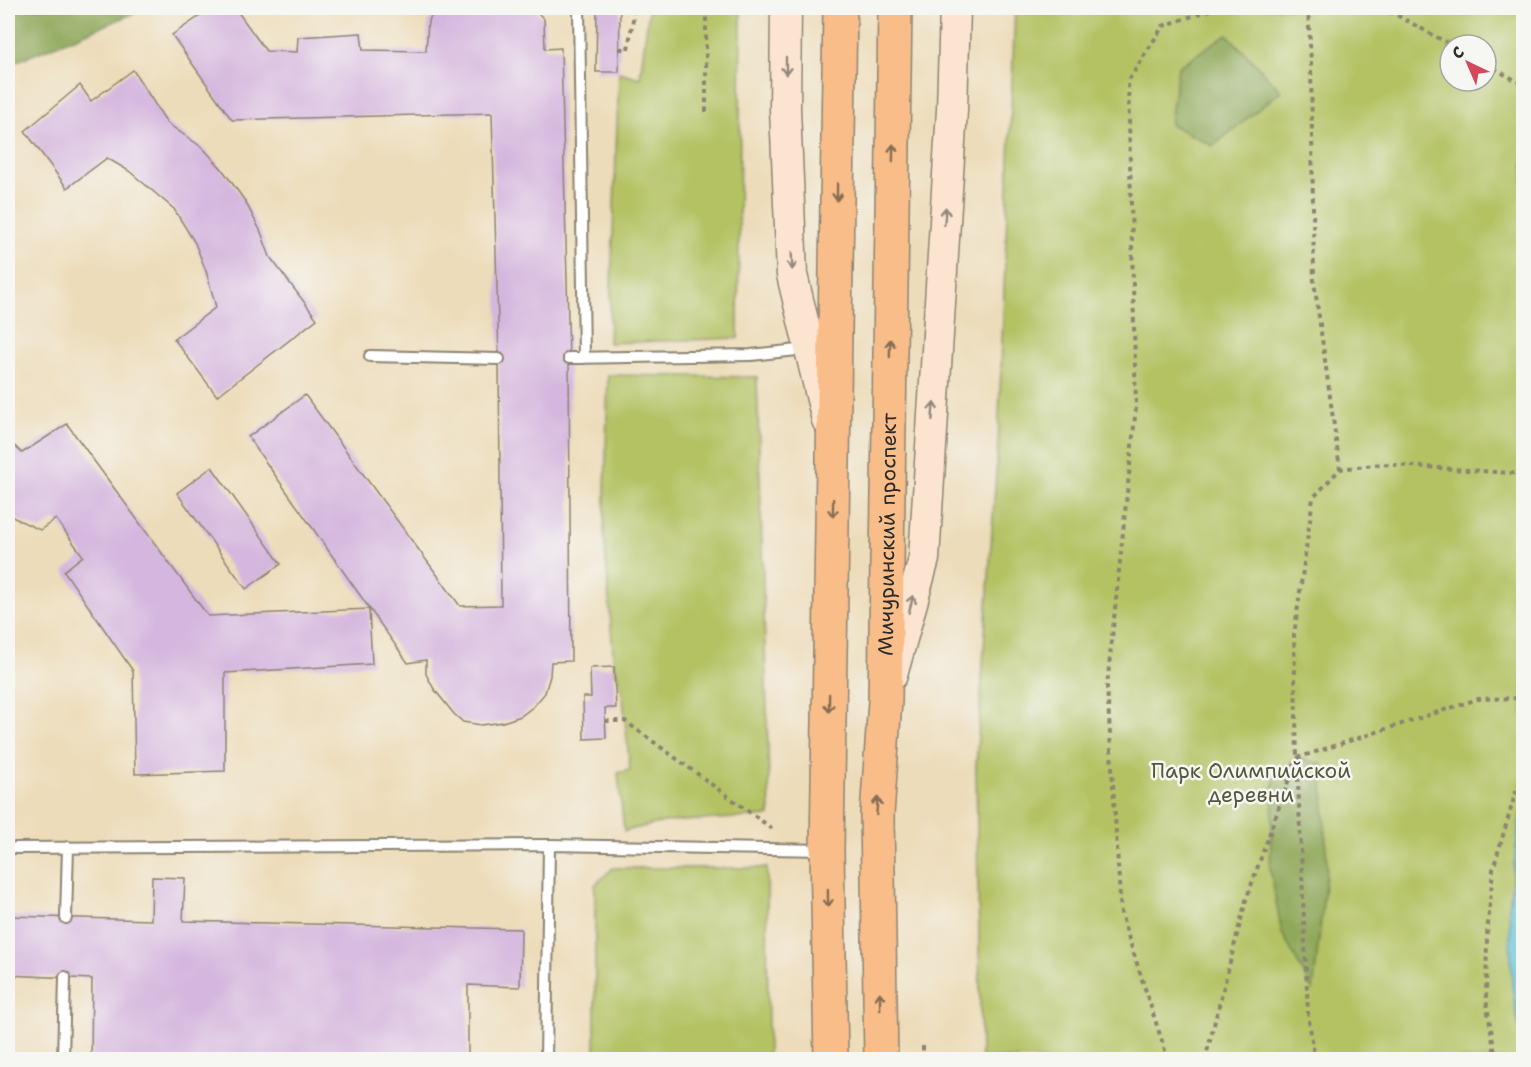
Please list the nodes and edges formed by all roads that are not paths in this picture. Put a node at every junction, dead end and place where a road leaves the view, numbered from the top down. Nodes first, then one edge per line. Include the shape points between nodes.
1 (579, 8) edge
2 (786, 8) edge
3 (840, 8) edge
4 (895, 8) edge
5 (955, 8) edge
6 (810, 349) junction
7 (370, 356) dead end
8 (569, 358) dead end
9 (584, 358) junction
10 (499, 359) dead end
11 (834, 449) junction
12 (885, 701) junction
13 (549, 845) junction
14 (68, 847) junction
15 (15, 848) dead end
16 (827, 850) junction
17 (66, 918) dead end
18 (65, 977) dead end
19 (63, 1059) edge
20 (546, 1059) edge
21 (831, 1059) edge
22 (880, 1059) edge

1 - 9 lane
2 -> 6 main road via 785,109 792,276
3 -> 11 main road
12 -> 4 main road, Мичуринский проспект
12 -> 5 main road via 924,559
6 - 9 lane via 751,355
6 - 11 main road
7 - 10 lane
8 - 9 lane
11 -> 16 main road
22 -> 12 main road, Мичуринский проспект via 876,815
13 - 14 lane
13 - 16 lane
13 - 20 lane
14 - 15 lane
14 - 17 lane
16 -> 21 main road
18 - 19 lane

